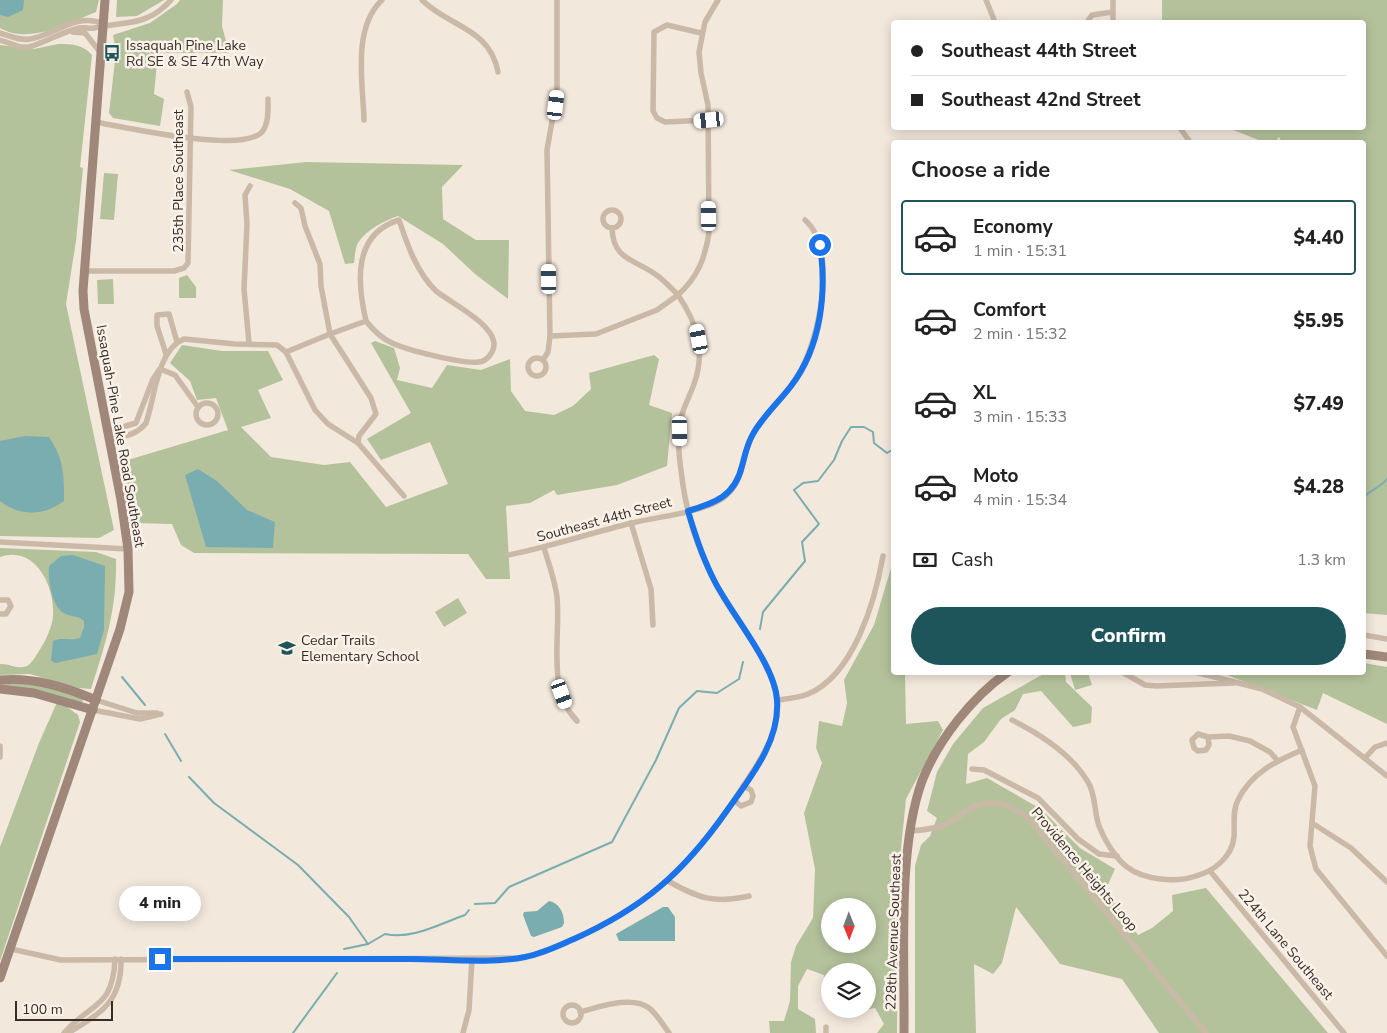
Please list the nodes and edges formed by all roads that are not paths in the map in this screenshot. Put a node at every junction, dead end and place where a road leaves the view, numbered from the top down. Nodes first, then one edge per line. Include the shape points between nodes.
1 (105, 0) edge
2 (171, 0) edge
3 (382, 0) edge
4 (422, 0) edge
5 (557, 0) edge
6 (718, 0) edge
7 (986, 0) edge
8 (1113, 0) edge
9 (1113, 12) junction
10 (993, 20) edge
11 (1088, 20) edge
12 (1114, 20) edge
13 (104, 24) junction
14 (0, 33) edge
15 (66, 33) junction
16 (701, 33) junction
17 (0, 40) edge
18 (100, 52) junction
19 (498, 72) dead end
20 (187, 92) dead end
21 (268, 99) dead end
22 (364, 120) dead end
23 (709, 120) junction
24 (95, 122) junction
25 (189, 139) junction
26 (250, 186) dead end
27 (295, 203) dead end
28 (805, 220) dead end
29 (612, 228) dead end
30 (83, 271) junction
31 (678, 295) junction
32 (366, 321) junction
33 (330, 334) junction
34 (550, 336) junction
35 (177, 342) junction
36 (249, 343) junction
37 (286, 352) junction
38 (166, 354) junction
39 (543, 360) dead end
40 (160, 369) junction
41 (198, 408) dead end
42 (107, 436) junction
43 (358, 444) junction
44 (404, 496) dead end
45 (688, 511) junction
46 (631, 523) junction
47 (0, 542) edge
48 (544, 548) junction
49 (128, 549) junction
50 (508, 555) dead end
51 (883, 556) dead end
52 (0, 600) edge
53 (0, 614) edge
54 (653, 625) dead end
55 (1366, 635) edge
56 (1387, 638) edge
57 (1366, 654) edge
58 (1387, 657) edge
59 (1004, 675) edge
60 (1127, 675) edge
61 (1207, 675) edge
62 (0, 680) edge
63 (1238, 683) junction
64 (0, 688) edge
65 (96, 700) junction
66 (777, 700) junction
67 (1300, 707) junction
68 (93, 710) junction
69 (1012, 720) dead end
70 (577, 721) dead end
71 (1208, 737) dead end
72 (1387, 742) edge
73 (0, 746) edge
74 (1302, 750) junction
75 (0, 757) edge
76 (1365, 758) junction
77 (1278, 761) junction
78 (972, 769) dead end
79 (1387, 776) edge
80 (743, 786) junction
81 (734, 800) junction
82 (1312, 824) junction
83 (911, 831) junction
84 (1117, 856) junction
85 (1210, 871) junction
86 (668, 881) junction
87 (1387, 882) edge
88 (749, 896) dead end
89 (11, 949) junction
90 (1387, 956) edge
91 (118, 959) junction
92 (472, 959) junction
93 (0, 978) edge
94 (580, 1012) dead end
95 (66, 1033) edge
96 (463, 1033) edge
97 (669, 1033) edge
98 (904, 1033) edge
99 (1206, 1033) edge
100 (1344, 1033) edge

1 - 13 main road, Issaquah-Pine Lake Road Southeast
2 - 13 street via 143,21
3 - 22 street via 373,10 365,32
4 - 19 street via 484,42 491,50
5 - 34 street via 557,94 547,150
6 - 16 street
7 - 10 street
8 - 9 street
9 - 11 street via 1092,15
9 - 12 street
13 - 14 street via 80,20 29,39
13 - 15 street
13 - 18 main road, Issaquah-Pine Lake Road Southeast
15 - 17 street via 29,47
15 - 18 street via 85,33
16 - 23 street via 700,65
16 - 23 street via 667,25 654,32 653,110 657,118 665,122
18 - 24 main road, Issaquah-Pine Lake Road Southeast
20 - 25 street, 235th Place Southeast via 191,107
21 - 25 street via 268,117 263,131 257,136 248,139
23 - 31 street via 709,233 706,250 699,271
24 - 25 street
24 - 30 main road, Issaquah-Pine Lake Road Southeast
25 - 30 street, 235th Place Southeast via 190,257 184,268 174,271
26 - 36 street via 246,195 244,289
27 - 33 street via 301,208 320,264
28 - 45 street, Southeast 44th Street via 817,236 822,259 821,306 808,356 794,381 754,432 733,488 713,504
29 - 31 street via 614,242 621,254 653,272
30 - 42 main road, Issaquah-Pine Lake Road Southeast via 84,309
31 - 34 street via 658,310 596,334
31 - 45 street via 696,328 700,351 697,376 684,408 680,431
32 - 32 street via 376,333 393,343 465,362 480,362 491,355 494,344 491,332 435,290 410,250 399,220 374,233 363,250 362,303
32 - 33 street
33 - 37 street
33 - 43 street via 371,398 376,414 359,436
34 - 39 street via 548,352
35 - 36 street via 184,339
35 - 38 street
35 - 38 street via 169,314 157,315 160,340
36 - 37 street via 277,345
37 - 43 street via 315,410 328,424
38 - 40 street
40 - 41 street via 175,375
40 - 42 street via 152,379 136,423
40 - 42 street via 150,412 141,429 130,435
42 - 49 main road, Issaquah-Pine Lake Road Southeast
43 - 44 street
45 - 46 street, Southeast 44th Street
45 - 66 street via 704,560 773,681
46 - 48 street, Southeast 44th Street
46 - 54 street via 651,589
47 - 49 street
48 - 50 street, Southeast 44th Street
48 - 70 street via 557,595 559,682 567,708
49 - 65 main road, Issaquah-Pine Lake Road Southeast via 130,580 127,604
51 - 66 street via 872,605 840,668 829,681 808,694
52 - 53 street via 8,600 11,606 9,612
55 - 56 street
57 - 58 main road
59 - 83 main road, 228th Avenue Southeast via 963,714 942,745 922,780
60 - 63 street via 1145,685 1156,686
61 - 63 street
62 - 65 main road via 40,681
63 - 67 street via 1274,694
64 - 68 main road via 34,693
65 - 68 main road, Issaquah-Pine Lake Road Southeast
65 - 68 street via 137,713 161,714 140,720
66 - 80 street via 770,744
67 - 74 street via 1292,726
67 - 76 street
68 - 89 main road, Issaquah-Pine Lake Road Southeast
69 - 84 street via 1042,736 1085,777 1092,792 1099,826
71 - 77 street via 1229,736 1250,741 1270,752
72 - 76 street via 1375,746
73 - 75 street
74 - 77 street
74 - 82 street via 1315,786
76 - 79 street
77 - 85 street via 1258,773 1238,798 1233,843 1224,860
78 - 84 street via 984,770 1038,798 1074,835 1099,854
80 - 81 street
80 - 81 street via 753,793 751,802 744,806
81 - 86 street via 704,843
82 - 87 street via 1351,848
82 - 90 street via 1310,846 1316,869
83 - 98 main road, 228th Avenue Southeast via 905,888
83 - 99 street, Providence Heights Loop via 944,825 980,805 998,803 1018,809
84 - 85 street via 1132,870 1168,879 1188,878
85 - 100 street, 224th Lane Southeast
86 - 88 street via 688,893 708,899 731,900
86 - 92 street via 595,930 542,952 518,958
89 - 91 street via 60,960
89 - 93 main road, Issaquah-Pine Lake Road Southeast
91 - 92 street
91 - 95 street via 120,982 111,1002
92 - 96 street via 469,1010
94 - 97 street via 638,1002 651,1009

